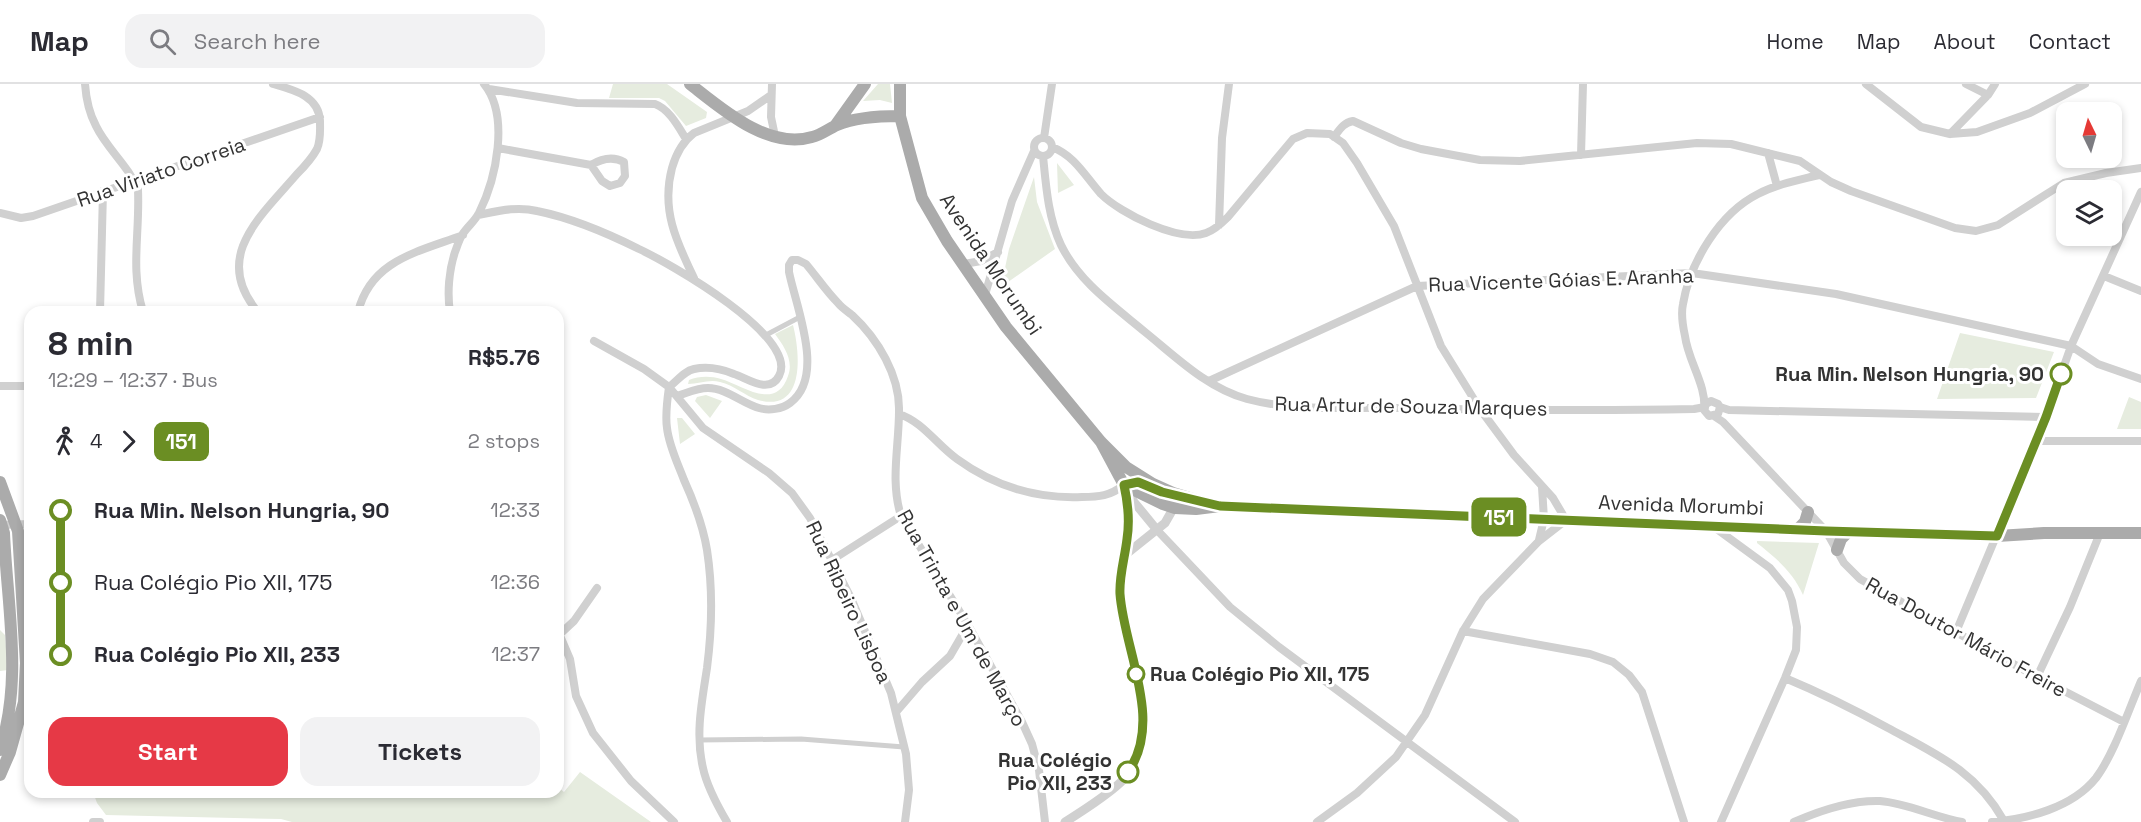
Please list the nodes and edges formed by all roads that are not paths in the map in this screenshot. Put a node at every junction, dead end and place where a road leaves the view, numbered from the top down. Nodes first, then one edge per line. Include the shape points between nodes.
1 (84, 84) edge
2 (273, 84) edge
3 (690, 84) edge
4 (772, 84) edge
5 (865, 84) edge
6 (900, 84) edge
7 (1052, 84) edge
8 (1229, 84) edge
9 (1582, 84) edge
10 (1866, 84) edge
11 (1966, 84) edge
12 (1995, 84) edge
13 (2085, 84) edge
14 (486, 87) edge
15 (771, 95) junction
16 (1988, 95) junction
17 (851, 104) junction
18 (900, 116) junction
19 (320, 117) junction
20 (732, 117) junction
21 (859, 120) junction
22 (835, 126) junction
23 (1950, 134) junction
24 (775, 136) junction
25 (1334, 137) junction
26 (1044, 138) junction
27 (686, 139) junction
28 (1052, 147) junction
29 (498, 148) junction
30 (1034, 151) junction
31 (1768, 153) junction
32 (1581, 155) junction
33 (1043, 156) junction
34 (591, 165) junction
35 (2141, 168) edge
36 (1819, 175) junction
37 (134, 180) junction
38 (1777, 186) junction
39 (103, 191) junction
40 (2141, 192) edge
41 (0, 213) edge
42 (478, 215) junction
43 (1219, 225) junction
44 (463, 235) junction
45 (998, 252) junction
46 (964, 264) junction
47 (1692, 273) junction
48 (2104, 276) junction
49 (694, 279) junction
50 (1417, 286) junction
51 (2141, 291) edge
52 (985, 295) junction
53 (100, 306) edge
54 (141, 306) edge
55 (253, 306) edge
56 (360, 306) edge
57 (450, 306) edge
58 (800, 317) junction
59 (765, 335) junction
60 (594, 341) dead end
61 (2071, 346) junction
62 (2141, 379) edge
63 (1209, 381) junction
64 (0, 386) edge
65 (24, 386) edge
66 (669, 387) junction
67 (677, 396) junction
68 (1479, 409) junction
69 (1712, 409) junction
70 (899, 414) junction
71 (2046, 417) junction
72 (2035, 441) junction
73 (2141, 441) edge
74 (1101, 442) junction
75 (0, 482) edge
76 (1124, 485) junction
77 (1542, 486) junction
78 (1176, 499) junction
79 (1808, 512) junction
80 (901, 516) junction
81 (1544, 519) junction
82 (1566, 520) junction
83 (1, 524) edge
84 (17, 524) junction
85 (24, 524) edge
86 (1712, 526) junction
87 (1157, 530) junction
88 (1797, 530) junction
89 (1826, 531) junction
90 (1848, 532) junction
91 (2100, 533) junction
92 (2141, 533) edge
93 (1997, 536) junction
94 (1539, 541) junction
95 (1836, 550) junction
96 (1125, 555) junction
97 (832, 560) junction
98 (597, 588) dead end
99 (24, 603) edge
100 (968, 625) junction
101 (564, 629) edge
102 (1462, 631) junction
103 (1956, 632) junction
104 (24, 637) edge
105 (10, 638) junction
106 (564, 644) edge
107 (13, 662) junction
108 (24, 662) edge
109 (2037, 677) junction
110 (1785, 678) junction
111 (2141, 681) edge
112 (24, 702) edge
113 (897, 711) junction
114 (2124, 722) junction
115 (699, 740) junction
116 (1408, 741) junction
117 (904, 747) junction
118 (0, 750) edge
119 (0, 775) edge
120 (2004, 821) edge
121 (93, 822) edge
122 (100, 822) edge
123 (674, 822) edge
124 (727, 822) edge
125 (905, 822) edge
126 (1045, 822) edge
127 (1065, 822) edge
128 (1317, 822) edge
129 (1515, 822) edge
130 (1684, 822) edge
131 (1721, 822) edge
132 (1794, 822) edge
133 (1957, 822) edge
134 (1992, 822) edge

1 - 37 street via 95,125
2 - 19 street via 308,98
3 - 20 main road
4 - 15 street
5 - 17 main road
6 - 18 main road, Avenida Morumbi
7 - 26 street
8 - 43 street via 1222,138
9 - 32 street
10 - 23 street via 1921,127
11 - 16 street
12 - 16 street
13 - 23 street via 2030,113 1977,132
14 - 27 street via 577,103 655,104 661,106
14 - 29 street via 493,99
15 - 20 street
15 - 24 street
16 - 23 street
17 - 21 main road
17 - 22 main road
18 - 21 main road
18 - 46 main road, Avenida Morumbi via 922,198
19 - 37 street, Rua Viriato Correia
19 - 55 street via 316,151 249,233 240,254 241,286
20 - 24 main road
20 - 27 street
21 - 22 main road
22 - 24 main road via 797,140
25 - 32 street via 1346,122 1353,121 1401,142 1480,160
25 - 43 street via 1317,133 1293,139
25 - 50 street via 1343,143 1369,181 1394,226
26 - 28 street
26 - 30 street via 1036,141
27 - 49 street via 673,164 667,198 670,224
28 - 33 street
28 - 43 street via 1071,158 1112,203 1139,220 1165,230 1198,235
29 - 34 street
29 - 42 street via 492,180
30 - 33 street
30 - 45 street via 1012,201
31 - 32 street via 1731,144 1697,143
31 - 36 street via 1800,161
31 - 38 street
33 - 63 street, Rua Artur de Souza Marques via 1047,199 1056,232 1084,280 1188,368
34 - 34 street via 610,186 625,177 624,162 617,159
35 - 36 street via 2064,183 1998,225 1976,231 1955,228 1877,201
36 - 38 street, Rua Doutor Mário Freire
37 - 39 street, Rua Viriato Correia
37 - 54 street via 138,190 136,286
38 - 47 street, Rua Doutor Mário Freire via 1730,213
39 - 41 street, Rua Viriato Correia via 33,216 21,218
39 - 53 street
40 - 48 street
42 - 44 street
42 - 49 street via 519,208 539,211 614,237
44 - 56 street via 384,268 364,291
44 - 57 street via 451,264
45 - 46 street
45 - 52 street
46 - 52 main road, Avenida Morumbi
47 - 50 street, Rua Vicente Góias E. Aranha
47 - 61 street, Rua Vicente Góias E. Aranha via 1836,294
47 - 69 street, Rua Doutor Mário Freire via 1683,305 1684,336 1690,361
48 - 51 street
48 - 61 street
49 - 59 street
50 - 63 street, Rua Vicente Góias E. Aranha
50 - 68 street via 1441,346
52 - 74 main road, Avenida Morumbi via 1006,327
58 - 59 street
58 - 67 street, Rua Trinta e Um de Março via 805,333 807,375 802,390 791,402 760,409 709,388
58 - 70 street, Rua Trinta e Um de Março via 789,272 790,262 795,260 806,264 883,355 896,385
59 - 66 street via 782,363 776,381 758,384 725,371 704,368 689,371
60 - 66 street, Rua Ribeiro Lisboa
61 - 62 street via 2098,364
61 - 71 street
63 - 68 street, Rua Artur de Souza Marques via 1245,398 1282,406
64 - 65 street
66 - 67 street, Rua Ribeiro Lisboa
66 - 115 street via 667,430 707,550 711,626
67 - 97 street, Rua Ribeiro Lisboa via 703,428 792,493
68 - 69 street, Rua Artur de Souza Marques
68 - 77 street
69 - 71 street, Rua Artur de Souza Marques
69 - 79 street, Rua Doutor Mário Freire
70 - 76 street via 913,420 979,475 1024,492 1061,498 1101,496
70 - 80 street, Rua Trinta e Um de Março via 895,469
71 - 72 street
72 - 73 street
72 - 93 street
74 - 76 main road, Avenida Morumbi
74 - 78 main road, Avenida Morumbi via 1138,476
75 - 84 main road
76 - 78 main road via 1138,482
76 - 87 street
76 - 96 street via 1129,517
77 - 81 street
77 - 82 street
78 - 81 main road, Avenida Morumbi via 1220,506
78 - 87 street via 1165,523
79 - 88 main road
79 - 89 street, Rua Doutor Mário Freire
80 - 97 street
80 - 100 street, Rua Trinta e Um de Março
81 - 82 main road, Avenida Morumbi
81 - 94 street
82 - 86 main road, Avenida Morumbi
82 - 94 street
83 - 84 street
83 - 105 main road
84 - 85 street
84 - 99 main road
86 - 88 main road, Avenida Morumbi
86 - 110 street via 1765,564 1788,590 1797,627 1796,650
87 - 96 street
87 - 116 street via 1230,607
88 - 89 main road, Avenida Morumbi
89 - 90 main road, Avenida Morumbi
89 - 95 street, Rua Doutor Mário Freire
90 - 93 main road, Avenida Morumbi
90 - 95 main road
91 - 92 main road, Avenida Morumbi
91 - 93 main road, Avenida Morumbi
91 - 109 street
93 - 103 street
94 - 102 street via 1483,599
95 - 103 street, Rua Doutor Mário Freire via 1860,579
96 - 127 street via 1120,590 1122,610 1143,718 1138,755 1120,782
97 - 113 street, Rua Ribeiro Lisboa
98 - 101 street
100 - 113 street via 950,656
100 - 126 street, Rua Trinta e Um de Março via 1032,744
102 - 116 street via 1425,714
102 - 130 street via 1590,654 1613,662 1629,675 1642,692
103 - 109 street, Rua Doutor Mário Freire
104 - 105 street
105 - 107 main road
106 - 123 street via 576,696 593,733 631,781
107 - 108 street
107 - 118 main road via 10,709
109 - 114 street, Rua Doutor Mário Freire
110 - 120 street via 1852,708 1955,765 1980,786
110 - 131 street
111 - 114 street
112 - 119 main road
113 - 117 street, Rua Ribeiro Lisboa
114 - 120 street via 2102,768 2086,788 2049,810
115 - 117 street via 801,739
115 - 124 street via 707,782
116 - 128 street via 1377,776
116 - 129 street
117 - 125 street, Rua Ribeiro Lisboa via 909,790
120 - 134 street
121 - 122 street
132 - 133 street via 1844,804 1881,801

